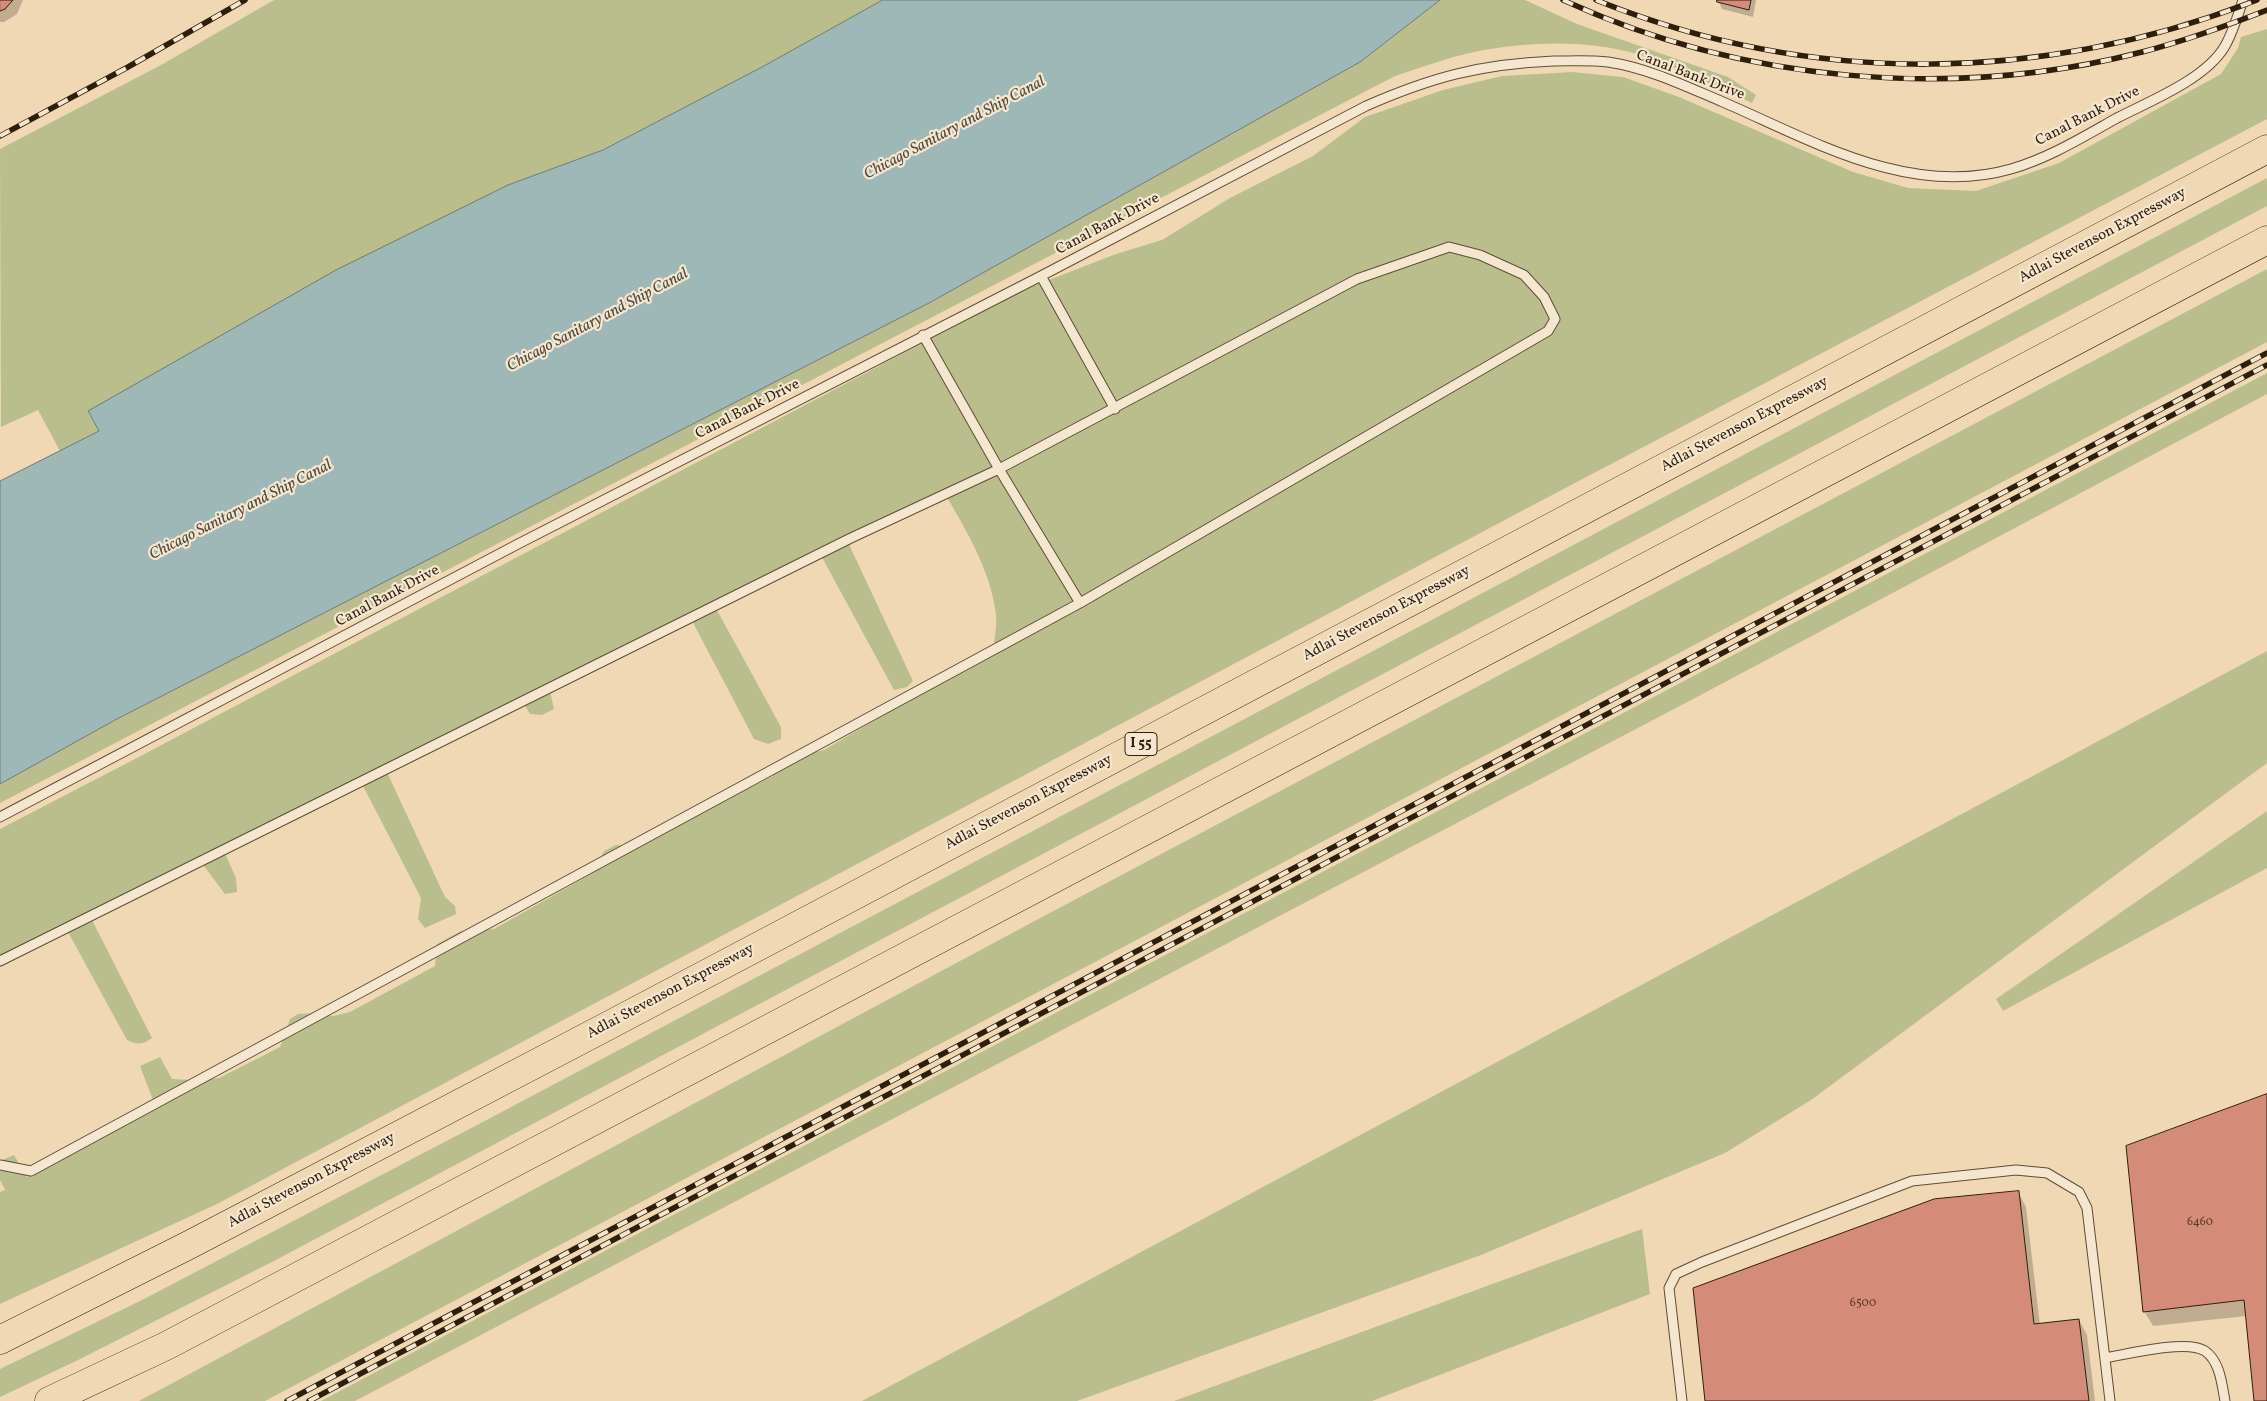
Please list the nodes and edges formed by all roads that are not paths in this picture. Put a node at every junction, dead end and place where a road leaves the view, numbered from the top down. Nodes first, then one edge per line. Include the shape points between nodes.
1 (2243, 0) edge
2 (2267, 149) edge
3 (2267, 240) edge
4 (1041, 276) junction
5 (924, 335) junction
6 (1115, 409) junction
7 (999, 469) junction
8 (1080, 603) junction
9 (0, 817) edge
10 (0, 961) edge
11 (0, 1165) edge
12 (4, 1337) edge
13 (166, 1346) junction
14 (2105, 1358) junction
15 (49, 1401) edge
16 (80, 1401) edge
17 (1682, 1401) edge
18 (2110, 1401) edge
19 (2225, 1401) edge

1 - 4 lane, Canal Bank Drive via 2225,46 2208,66 2065,146 2010,169 1947,177 1886,169 1637,68 1606,62 1569,61 1487,66 1438,78 1366,106
2 - 12 highway, Adlai Stevenson Expressway / I 55 via 582,1039 189,1245
3 - 13 highway
4 - 5 lane, Canal Bank Drive
4 - 6 lane
5 - 7 lane
5 - 9 lane, Canal Bank Drive
6 - 7 lane
6 - 8 lane via 1357,279 1449,247 1480,255 1524,275 1544,297 1556,319 1548,332
7 - 8 lane
7 - 10 lane via 851,538
8 - 11 lane via 31,1171
13 - 15 highway
13 - 16 highway
14 - 17 lane via 2087,1208 2079,1192 2047,1173 2016,1170 1985,1173 1912,1181 1676,1274 1669,1288
14 - 18 lane
14 - 19 lane via 2166,1347 2192,1347 2205,1351 2217,1366

